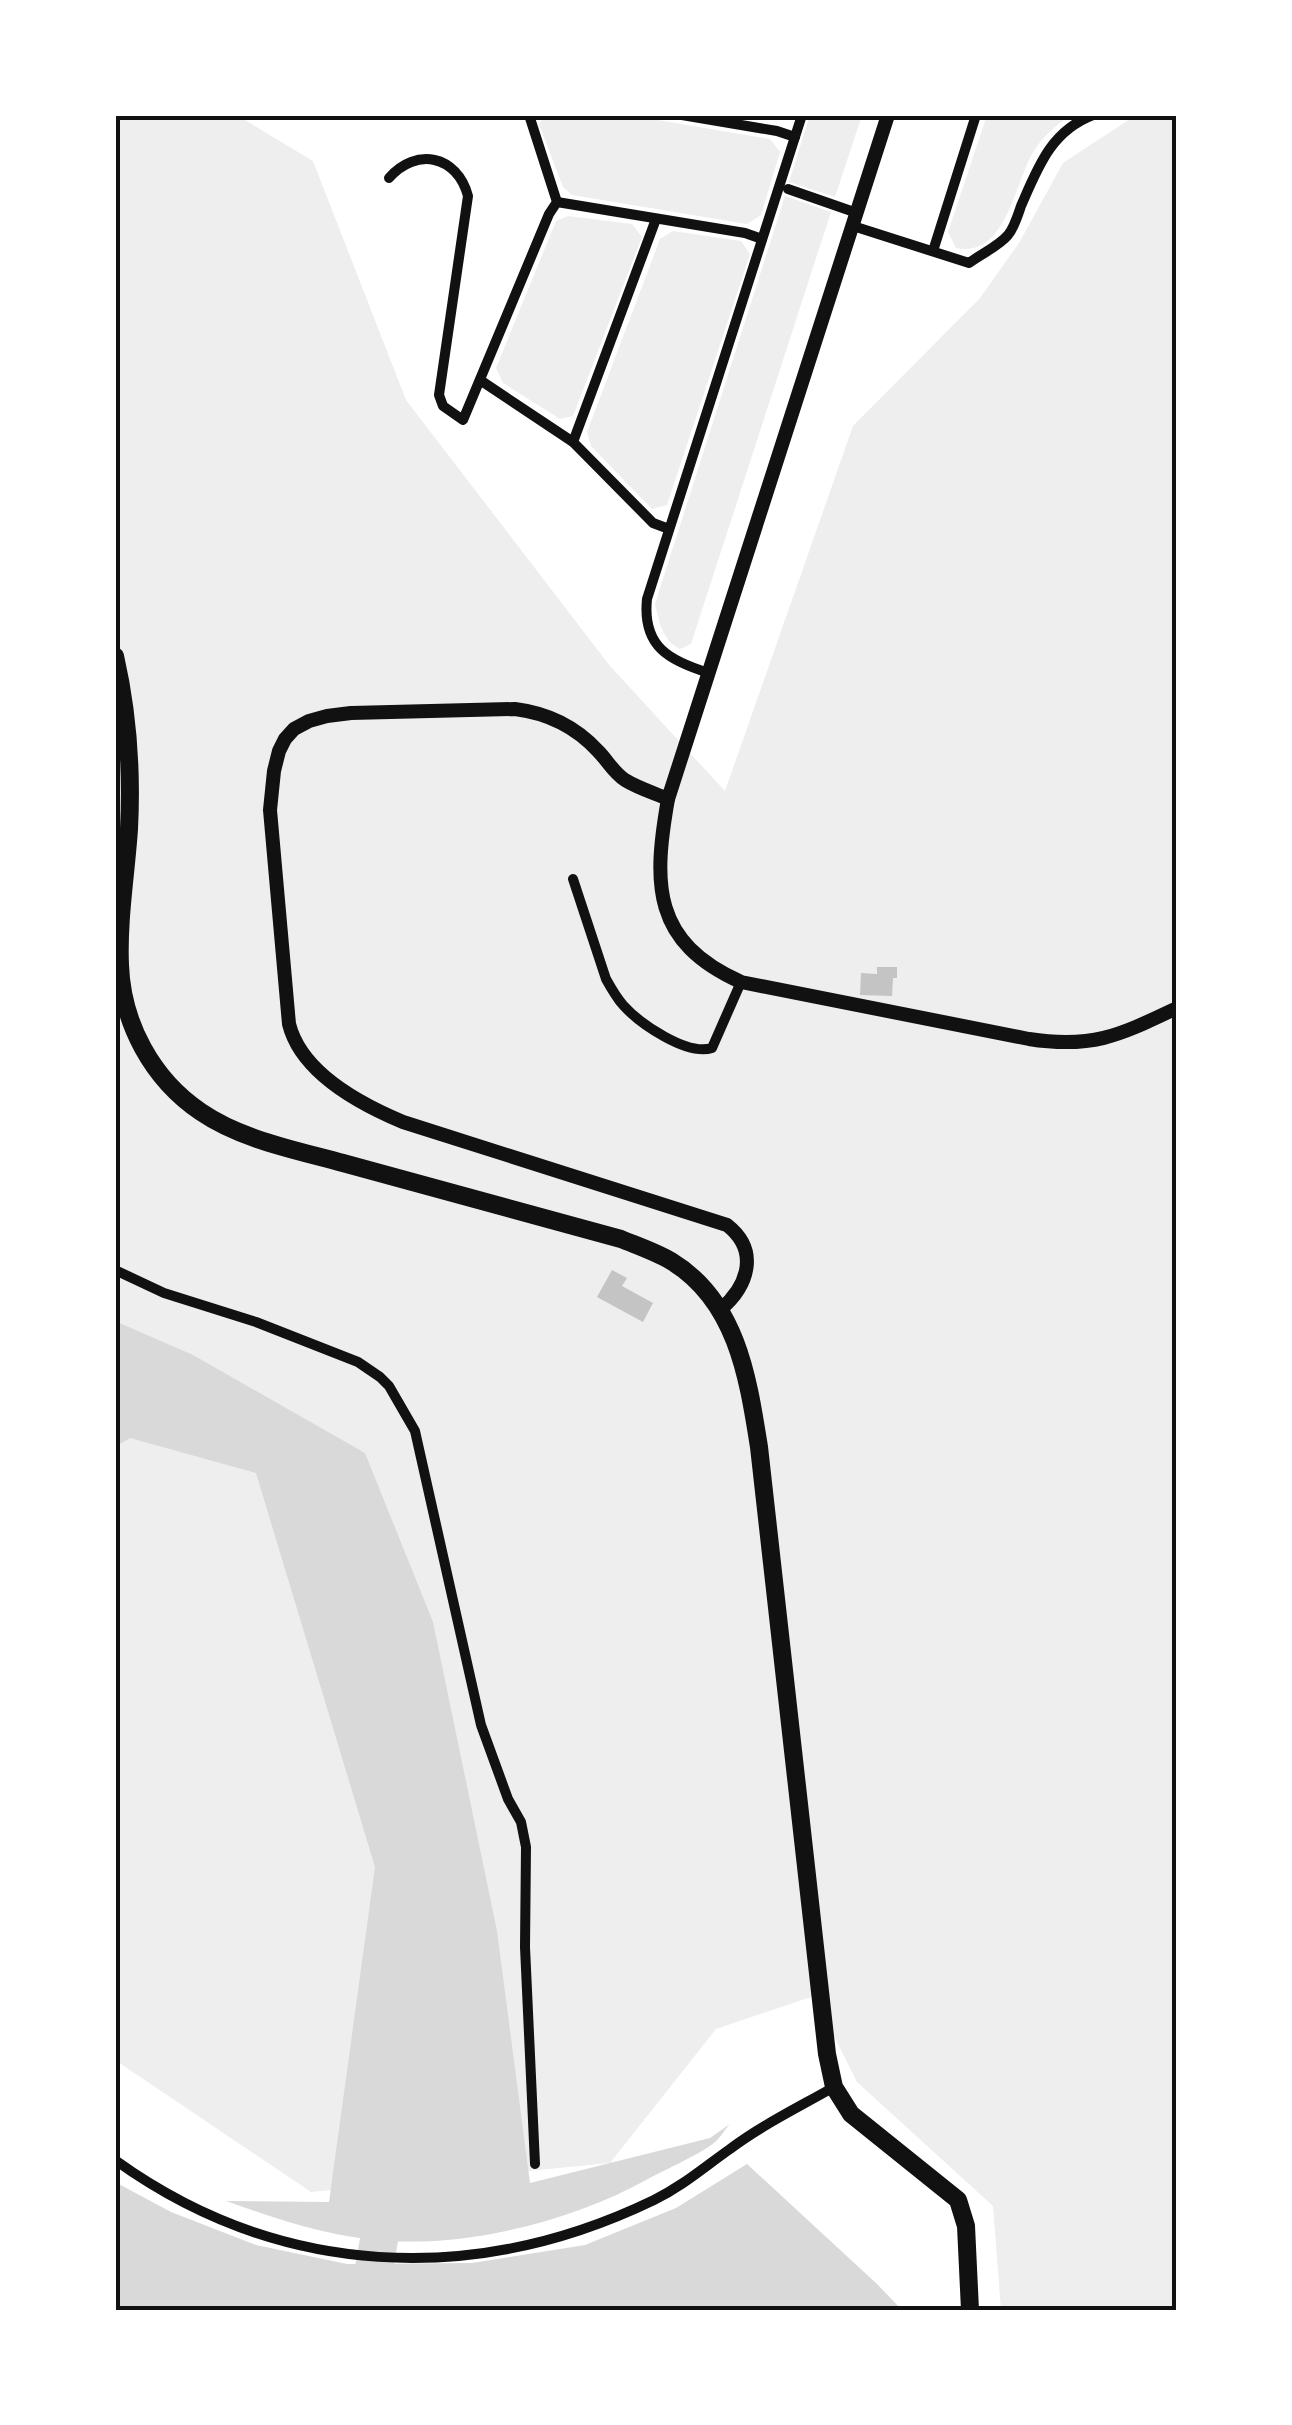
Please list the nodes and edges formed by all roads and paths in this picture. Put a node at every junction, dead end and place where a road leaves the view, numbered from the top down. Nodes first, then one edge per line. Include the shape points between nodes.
1 (529, 115) edge
2 (682, 115) edge
3 (802, 115) edge
4 (888, 115) edge
5 (976, 115) edge
6 (1093, 115) edge
7 (795, 137) junction
8 (390, 178) dead end
9 (788, 189) dead end
10 (557, 202) junction
11 (656, 218) junction
12 (855, 219) junction
13 (762, 239) junction
14 (933, 251) junction
15 (480, 380) junction
16 (574, 442) junction
17 (669, 530) junction
18 (115, 656) edge
19 (709, 673) junction
20 (668, 799) junction
21 (573, 879) dead end
22 (741, 982) junction
23 (1177, 1008) edge
24 (115, 1270) edge
25 (721, 1309) junction
26 (834, 2087) junction
27 (115, 2160) edge
28 (535, 2164) dead end
29 (970, 2310) edge

1 - 10 street
2 - 7 street
3 - 7 street
4 - 12 street
5 - 14 street
6 - 14 street via 1048,148 1009,234 968,262
7 - 13 street
8 - 15 street via 403,164 428,159 450,166 465,186 442,406 463,420
9 - 12 street
10 - 11 street
10 - 15 street
11 - 13 street
11 - 16 street
12 - 14 street
12 - 19 street
13 - 17 street
15 - 16 street
16 - 17 street via 653,524
17 - 19 street via 647,621 667,656
18 - 25 main road via 129,735 121,978 137,1037 173,1088 238,1132 647,1249 692,1276
19 - 20 street
20 - 22 street via 660,866 667,913 692,951
20 - 25 street via 628,782 582,736 533,711 352,713 309,721 285,739 271,792 289,1024 310,1062 383,1113 727,1224 739,1234 747,1264 743,1281
21 - 22 street via 612,991 653,1029 697,1050 712,1048
22 - 23 street via 1058,1044 1107,1039
24 - 28 street via 164,1294 358,1362 389,1386 415,1430 480,1725 526,1847
25 - 26 main road via 746,1375 759,1448
26 - 27 street via 656,2199 564,2236 469,2256 356,2256 267,2237 201,2211
26 - 29 main road via 851,2114 958,2200 966,2226

